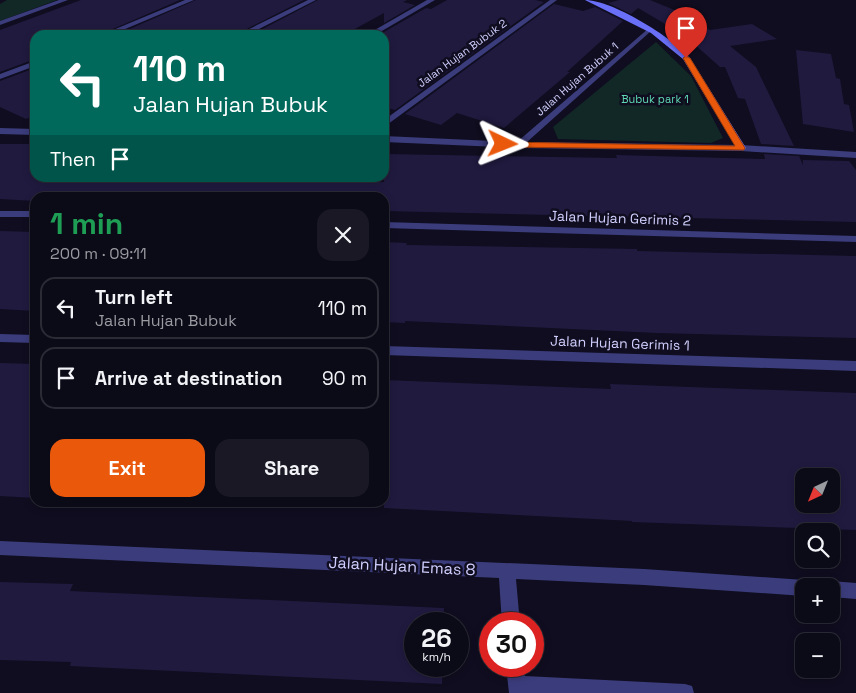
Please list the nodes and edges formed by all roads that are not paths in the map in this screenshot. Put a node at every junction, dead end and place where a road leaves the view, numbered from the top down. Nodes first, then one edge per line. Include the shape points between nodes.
1 (65, 0) edge
2 (191, 0) edge
3 (313, 0) edge
4 (432, 0) edge
5 (554, 0) edge
6 (588, 0) edge
7 (0, 23) edge
8 (117, 30) edge
9 (251, 30) edge
10 (379, 30) edge
11 (649, 30) junction
12 (30, 65) edge
13 (0, 77) edge
14 (389, 120) edge
15 (0, 131) edge
16 (30, 132) edge
17 (389, 139) edge
18 (519, 145) junction
19 (741, 148) junction
20 (856, 155) edge
21 (0, 214) edge
22 (30, 214) edge
23 (389, 225) edge
24 (856, 239) edge
25 (0, 338) edge
26 (30, 339) edge
27 (389, 350) edge
28 (856, 366) edge
29 (0, 548) edge
30 (507, 571) junction
31 (795, 587) edge
32 (840, 590) edge
33 (856, 591) edge
34 (510, 612) edge
35 (517, 689) edge
36 (685, 693) edge

1 - 7 street
2 - 8 street
3 - 9 street
4 - 10 street
5 - 14 street, Jalan Hujan Bubuk 2
6 - 11 street
11 - 18 street, Jalan Hujan Bubuk 1
11 - 19 street via 675,46 686,58
12 - 13 street
15 - 16 street
17 - 18 street
18 - 19 street
19 - 20 street
21 - 22 street
23 - 24 street, Jalan Hujan Gerimis 2
25 - 26 street
27 - 28 street, Jalan Hujan Gerimis 1
29 - 30 street, Jalan Hujan Emas 8
30 - 31 street, Jalan Hujan Emas 8
30 - 34 street
32 - 33 street
35 - 36 street

